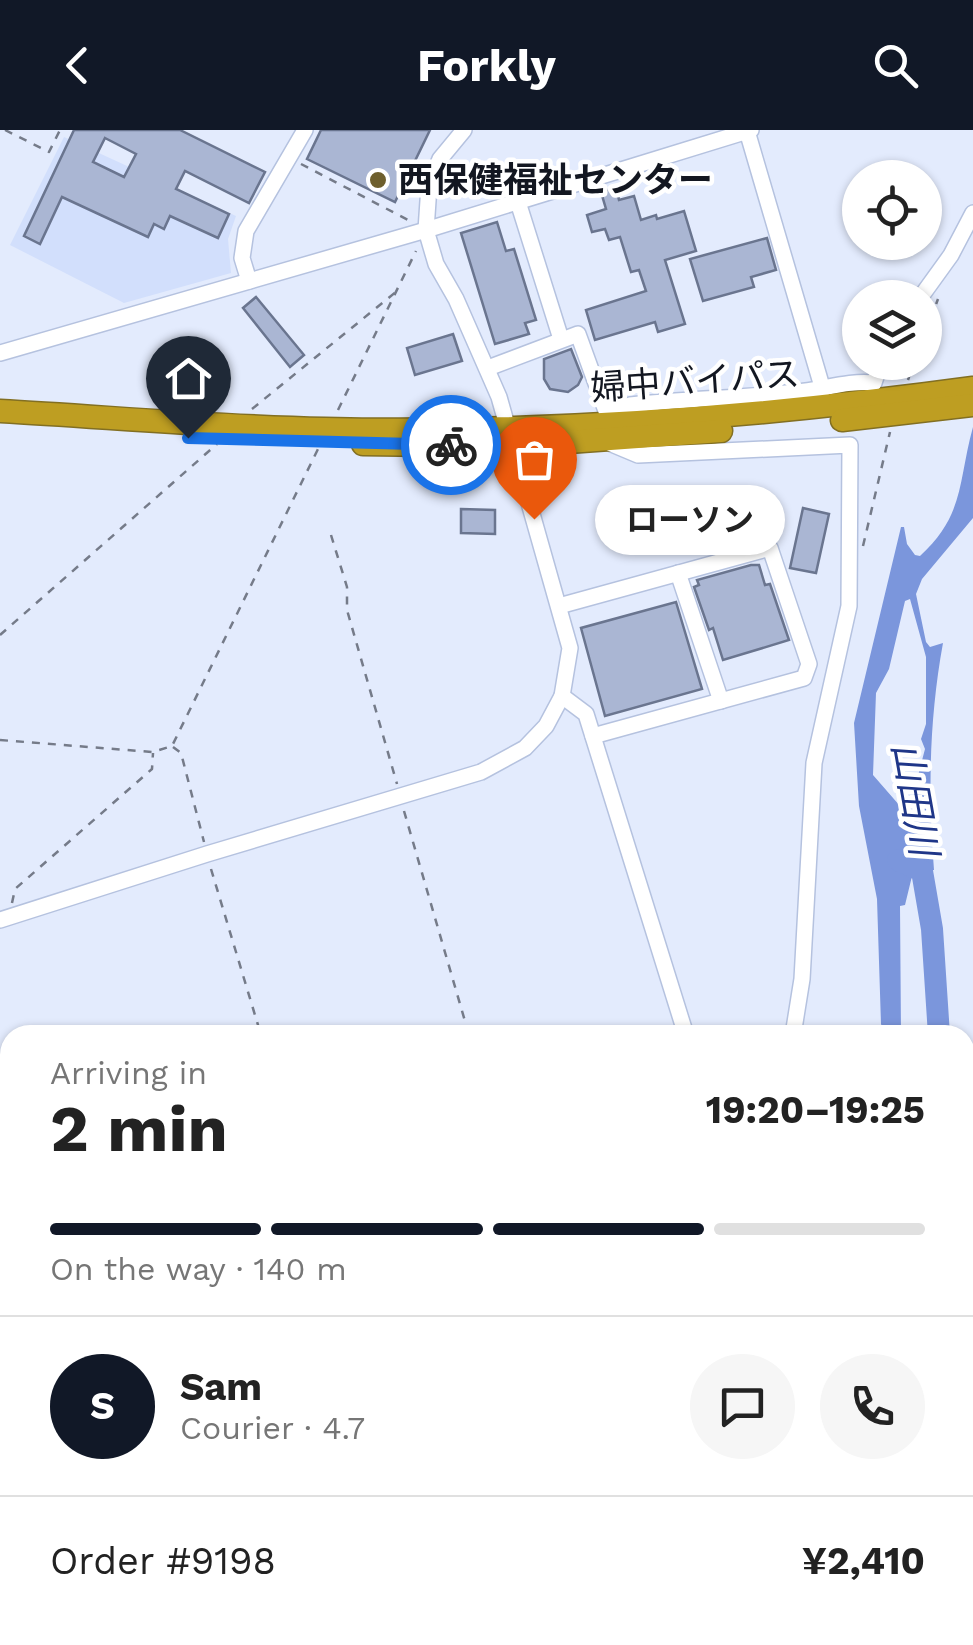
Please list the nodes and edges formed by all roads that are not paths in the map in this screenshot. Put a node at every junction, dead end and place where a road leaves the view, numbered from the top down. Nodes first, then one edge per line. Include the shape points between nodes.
1 (306, 130) edge
2 (464, 130) edge
3 (749, 131) edge
4 (518, 202) junction
5 (973, 214) edge
6 (426, 230) junction
7 (933, 280) edge
8 (249, 281) junction
9 (561, 339) junction
10 (0, 353) edge
11 (488, 368) junction
12 (875, 380) edge
13 (973, 388) edge
14 (823, 390) junction
15 (973, 406) edge
16 (900, 409) junction
17 (0, 411) edge
18 (0, 424) edge
19 (608, 431) junction
20 (226, 433) junction
21 (510, 437) junction
22 (678, 573) junction
23 (559, 606) junction
24 (562, 696) junction
25 (721, 701) junction
26 (593, 736) junction
27 (5, 918) edge
28 (683, 1025) edge
29 (795, 1025) edge

1 - 8 street via 242,243
2 - 6 street via 428,186
3 - 4 street
3 - 14 street
4 - 6 street
4 - 9 street
5 - 7 street
6 - 8 street
6 - 11 street
8 - 10 street
9 - 11 street
9 - 19 street via 578,334
11 - 21 street
12 - 14 street
13 - 16 highway, 婦中バイパス
14 - 19 street via 630,404 615,410
15 - 16 highway, 婦中バイパス
16 - 19 highway, 婦中バイパス
17 - 20 highway, 婦中バイパス
18 - 20 highway, 婦中バイパス
19 - 21 highway, 婦中バイパス
19 - 29 street via 638,455 850,445 848,606 814,763
20 - 21 highway, 婦中バイパス
21 - 23 street
22 - 23 street
22 - 25 street
22 - 25 street via 770,548 809,664 804,678
23 - 24 street via 570,648
24 - 26 street via 586,714
24 - 27 street via 526,748 481,772
25 - 26 street
26 - 28 street

